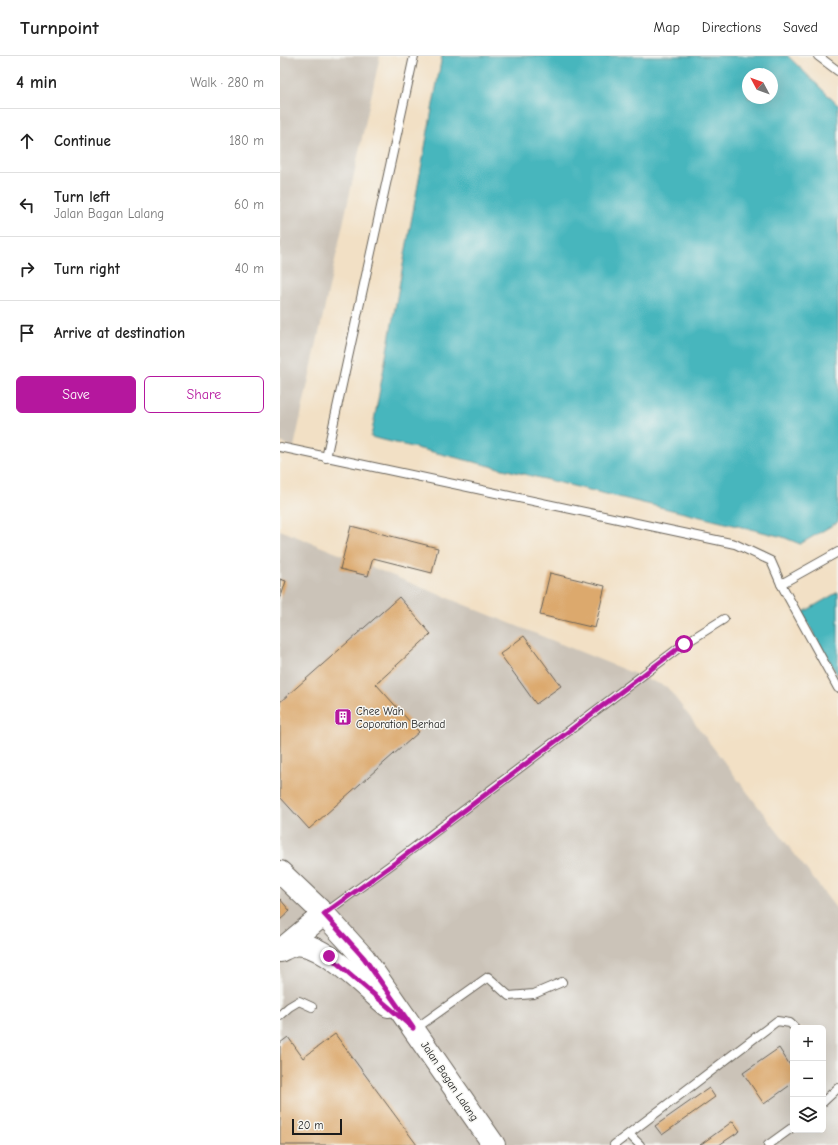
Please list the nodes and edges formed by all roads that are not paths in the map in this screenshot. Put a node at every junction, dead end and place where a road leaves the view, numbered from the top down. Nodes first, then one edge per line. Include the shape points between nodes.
1 (414, 56) edge
2 (818, 56) edge
3 (838, 71) edge
4 (280, 447) edge
5 (326, 458) junction
6 (838, 552) edge
7 (781, 584) junction
8 (724, 619) dead end
9 (838, 688) edge
10 (280, 872) edge
11 (324, 914) junction
12 (280, 951) edge
13 (562, 982) dead end
14 (312, 1007) dead end
15 (280, 1015) edge
16 (792, 1025) edge
17 (414, 1029) junction
18 (838, 1088) edge
19 (826, 1099) edge
20 (790, 1129) edge
21 (629, 1134) junction
22 (494, 1145) edge
23 (614, 1145) edge
24 (640, 1145) edge
25 (768, 1145) edge

1 - 5 lane
2 - 3 lane
4 - 5 lane
5 - 7 lane via 735,544 771,561
6 - 7 lane
7 - 9 lane
8 - 11 lane via 684,644
10 - 11 main road, Jalan Bagan Lalang
11 - 12 main road
11 - 17 main road, Jalan Bagan Lalang via 364,958
12 - 17 main road via 291,945 302,944 329,956
13 - 17 lane via 534,994 509,996 488,977
14 - 15 lane via 299,1001
16 - 21 lane via 777,1021
17 - 22 main road, Jalan Bagan Lalang
18 - 19 lane
20 - 25 lane
21 - 23 lane
21 - 24 lane

